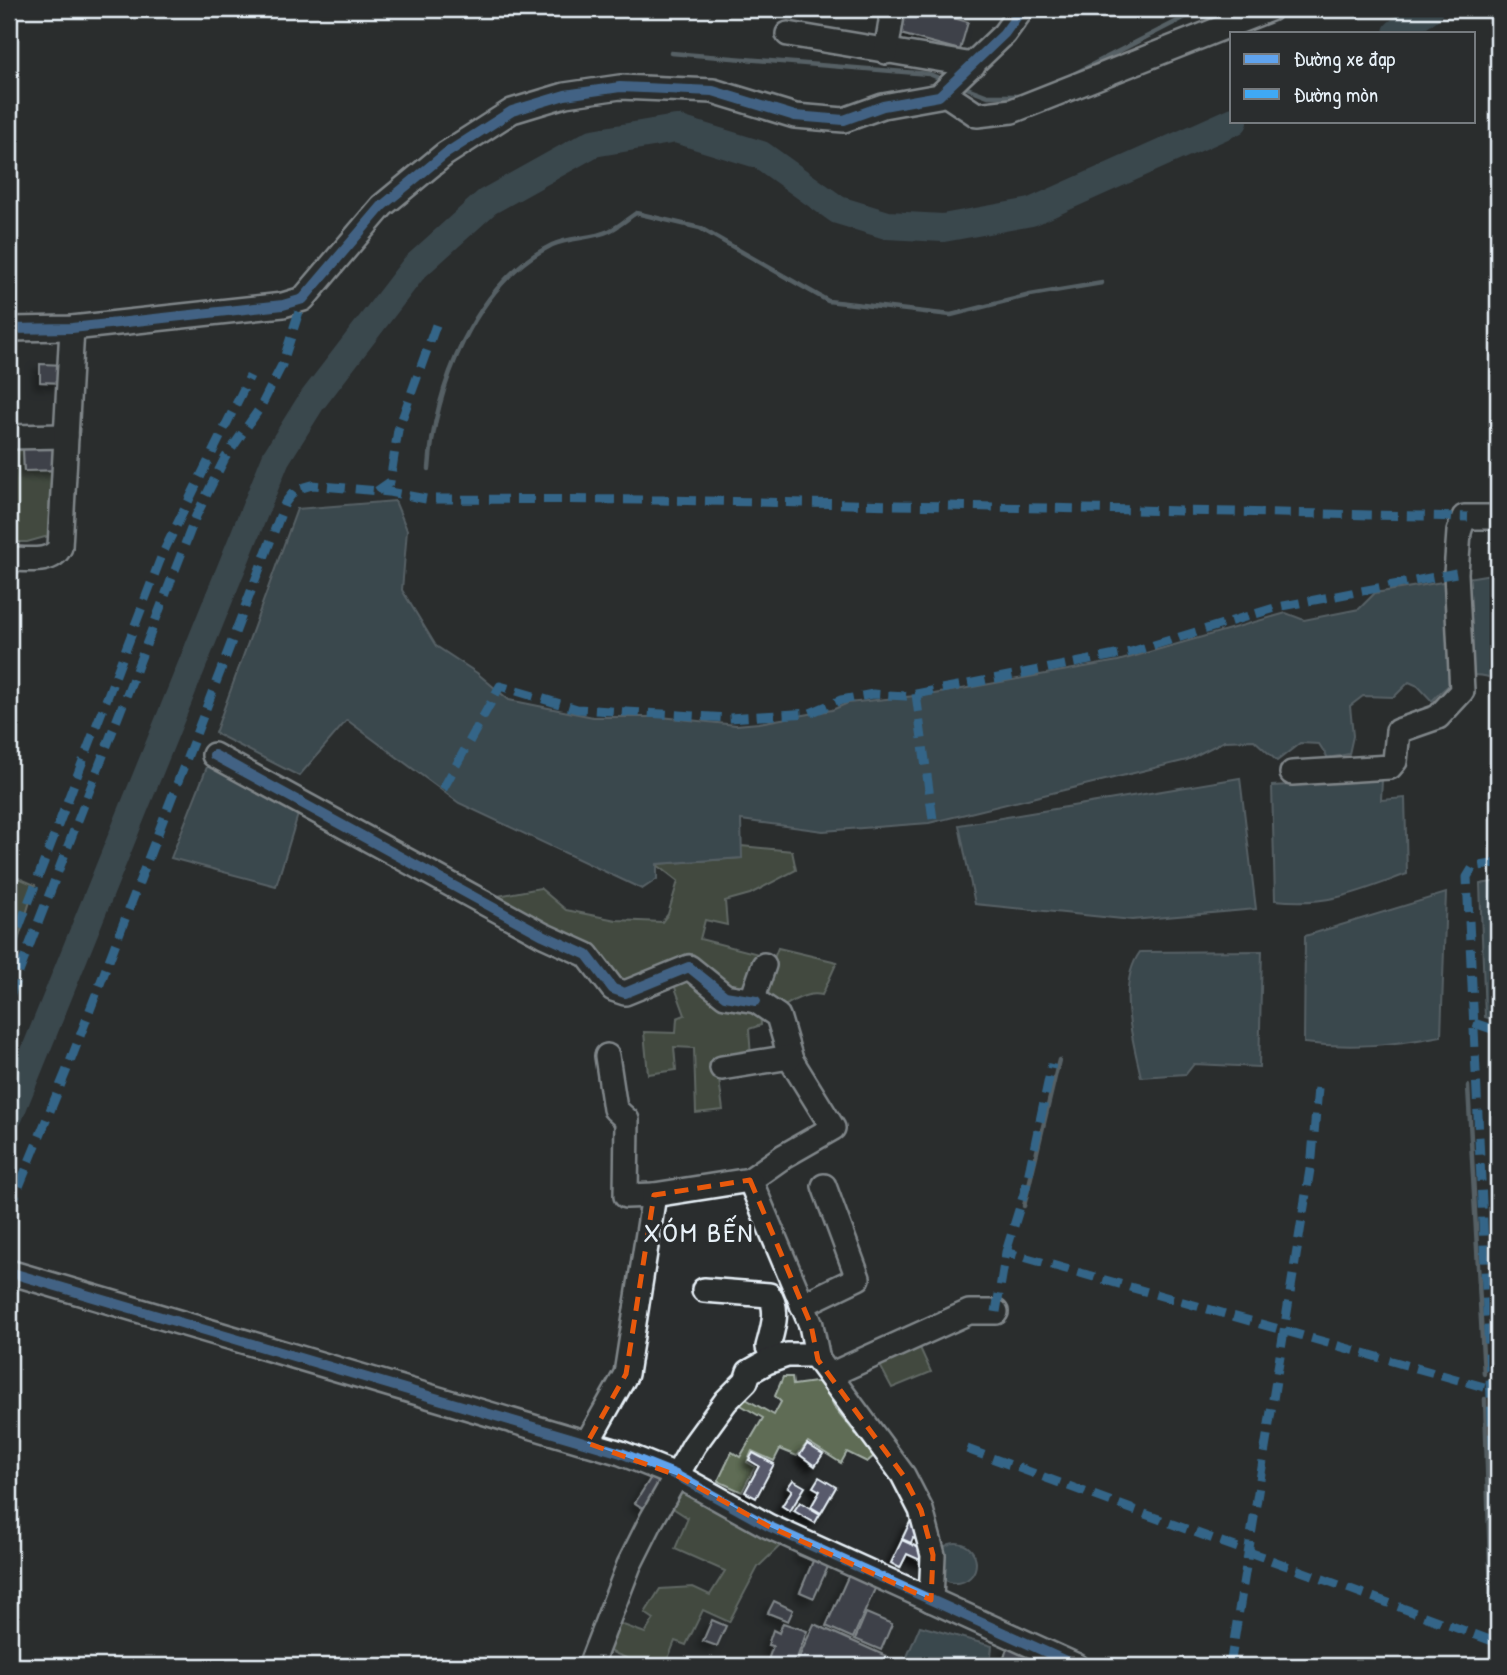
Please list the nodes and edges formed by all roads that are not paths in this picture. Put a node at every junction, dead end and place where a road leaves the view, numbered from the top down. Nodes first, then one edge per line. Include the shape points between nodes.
1 (893, 9) edge
2 (1023, 9) edge
3 (1270, 9) edge
4 (788, 34) dead end
5 (886, 52) junction
6 (955, 82) junction
7 (72, 328) junction
8 (9, 329) edge
9 (66, 436) junction
10 (9, 437) edge
11 (1498, 517) edge
12 (9, 559) edge
13 (214, 755) dead end
14 (1292, 773) dead end
15 (764, 965) dead end
16 (756, 1001) junction
17 (607, 1056) dead end
18 (790, 1057) junction
19 (722, 1069) dead end
20 (750, 1180) junction
21 (824, 1186) dead end
22 (654, 1195) junction
23 (9, 1272) edge
24 (704, 1290) dead end
25 (802, 1305) junction
26 (996, 1312) dead end
27 (816, 1355) junction
28 (775, 1358) junction
29 (830, 1375) junction
30 (587, 1443) junction
31 (676, 1475) junction
32 (931, 1600) junction
33 (590, 1666) edge
34 (1077, 1666) edge

1 - 5 street
2 - 6 street
3 - 6 street via 1012,111 977,115
4 - 5 street
5 - 6 street
6 - 7 street via 844,120 795,116 713,91 620,87 565,95 512,111 445,154 382,206 303,299
7 - 8 street
7 - 9 street
9 - 10 street
9 - 12 street via 60,547 48,558
11 - 14 street via 1462,518 1457,573 1462,691 1446,712 1398,732 1395,761 1390,767
13 - 16 street via 587,955 613,989 625,993 690,967 725,996
15 - 16 street
16 - 18 street via 778,1016
17 - 22 street via 615,1109 627,1120 626,1196
18 - 19 street
18 - 20 street via 834,1128
20 - 22 street
20 - 25 street
21 - 25 street via 858,1278
22 - 30 street via 626,1374
23 - 30 street
24 - 28 street via 769,1295 775,1316 768,1347
25 - 27 street
26 - 29 street via 969,1312
27 - 28 street
27 - 29 street
28 - 31 street via 749,1372
29 - 32 street via 902,1475 921,1510 933,1555
30 - 31 street
31 - 32 street via 768,1526
31 - 33 street via 629,1565
32 - 34 street

